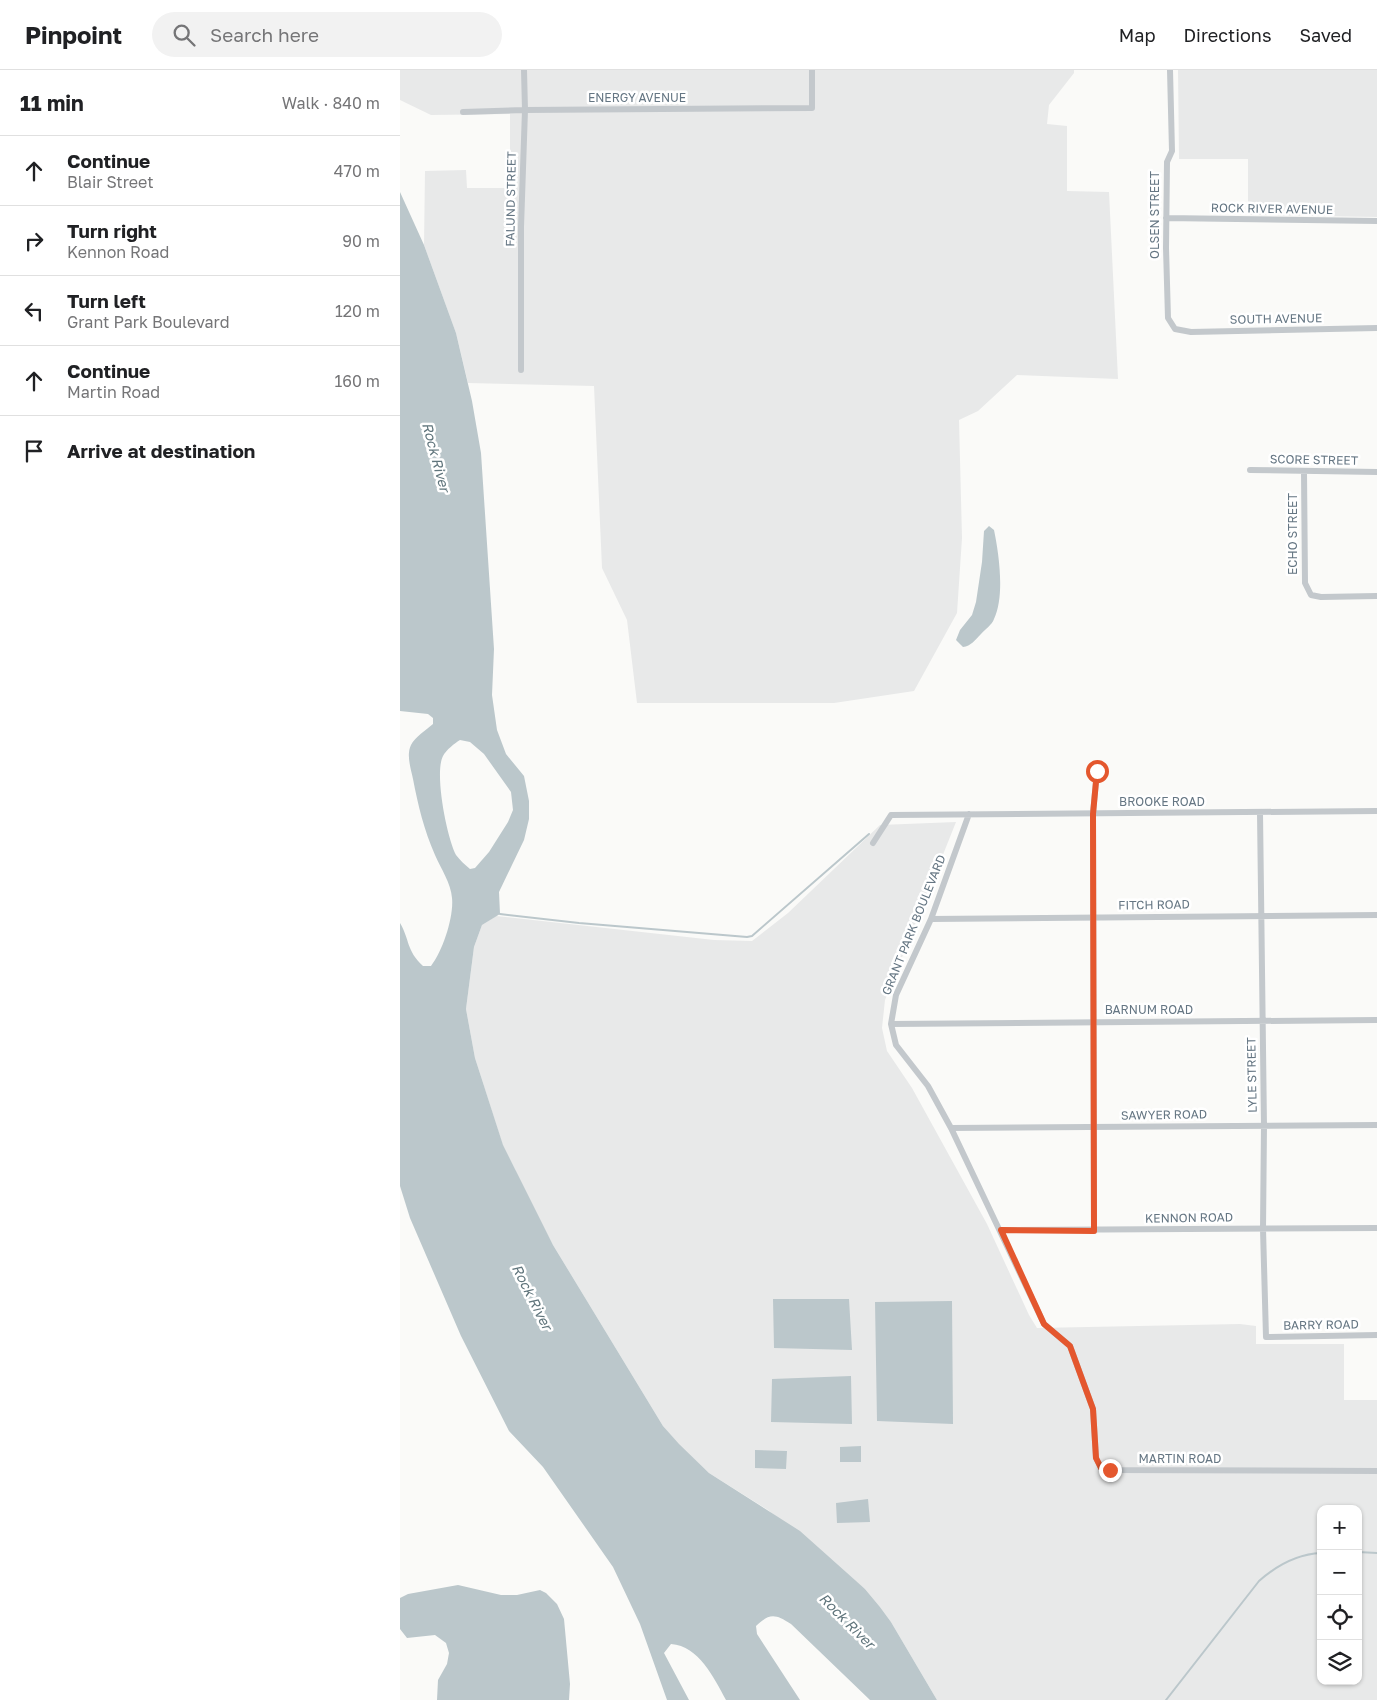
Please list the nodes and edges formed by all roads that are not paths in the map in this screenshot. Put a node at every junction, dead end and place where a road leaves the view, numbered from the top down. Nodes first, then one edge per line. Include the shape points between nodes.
1 (524, 70) edge
2 (812, 70) edge
3 (1170, 70) edge
4 (525, 110) junction
5 (463, 112) dead end
6 (1166, 218) junction
7 (1377, 221) edge
8 (1377, 328) edge
9 (1175, 329) joint
10 (521, 370) dead end
11 (1250, 470) dead end
12 (1304, 472) junction
13 (1377, 472) edge
14 (1377, 596) edge
15 (1097, 771) dead end
16 (1377, 811) edge
17 (1260, 813) junction
18 (969, 814) junction
19 (1093, 814) junction
20 (873, 843) dead end
21 (1261, 915) junction
22 (1377, 915) edge
23 (1093, 917) junction
24 (930, 919) junction
25 (1377, 1020) edge
26 (1262, 1021) junction
27 (1094, 1022) junction
28 (891, 1024) junction
29 (1377, 1125) edge
30 (1264, 1126) junction
31 (1094, 1127) junction
32 (951, 1128) junction
33 (1377, 1228) edge
34 (1262, 1229) junction
35 (1001, 1230) junction
36 (1094, 1231) junction
37 (1054, 1334) joint
38 (1377, 1335) edge
39 (1266, 1337) joint
40 (1377, 1471) edge

1 - 4 street, FALUND STREET
2 - 4 street, ENERGY AVENUE via 812,108
3 - 6 street, OLSEN STREET via 1172,151 1167,162
4 - 5 street, ENERGY AVENUE
4 - 10 street, FALUND STREET
6 - 7 street, ROCK RIVER AVENUE
6 - 9 street, OLSEN STREET via 1168,318
8 - 9 street, SOUTH AVENUE via 1191,332
11 - 12 street, SCORE STREET
12 - 13 street, SCORE STREET
12 - 14 street, ECHO STREET via 1305,583 1311,595
15 - 19 street
16 - 17 street, BROOKE ROAD
17 - 19 street, BROOKE ROAD
17 - 21 street, LYLE STREET
18 - 19 street, BROOKE ROAD
18 - 20 street, BROOKE ROAD via 891,815
18 - 24 street, GRANT PARK BOULEVARD
19 - 23 street
21 - 22 street, FITCH ROAD
21 - 23 street, FITCH ROAD
21 - 26 street, LYLE STREET
23 - 24 street, FITCH ROAD
23 - 27 street
24 - 28 street, GRANT PARK BOULEVARD via 896,995
25 - 26 street, BARNUM ROAD
26 - 27 street, BARNUM ROAD
26 - 30 street, LYLE STREET
27 - 28 street, BARNUM ROAD
27 - 31 street
28 - 32 street, GRANT PARK BOULEVARD via 896,1045 928,1086
29 - 30 street, SAWYER ROAD
30 - 31 street, SAWYER ROAD
30 - 34 street, LYLE STREET
31 - 32 street, SAWYER ROAD
31 - 36 street
32 - 35 street, GRANT PARK BOULEVARD
33 - 34 street, KENNON ROAD
34 - 36 street, KENNON ROAD
34 - 39 street, LYLE STREET
35 - 36 street, KENNON ROAD
35 - 37 street, GRANT PARK BOULEVARD via 1044,1324
37 - 40 street, MARTIN ROAD via 1070,1346 1093,1409 1096,1458 1101,1468
38 - 39 street, BARRY ROAD

